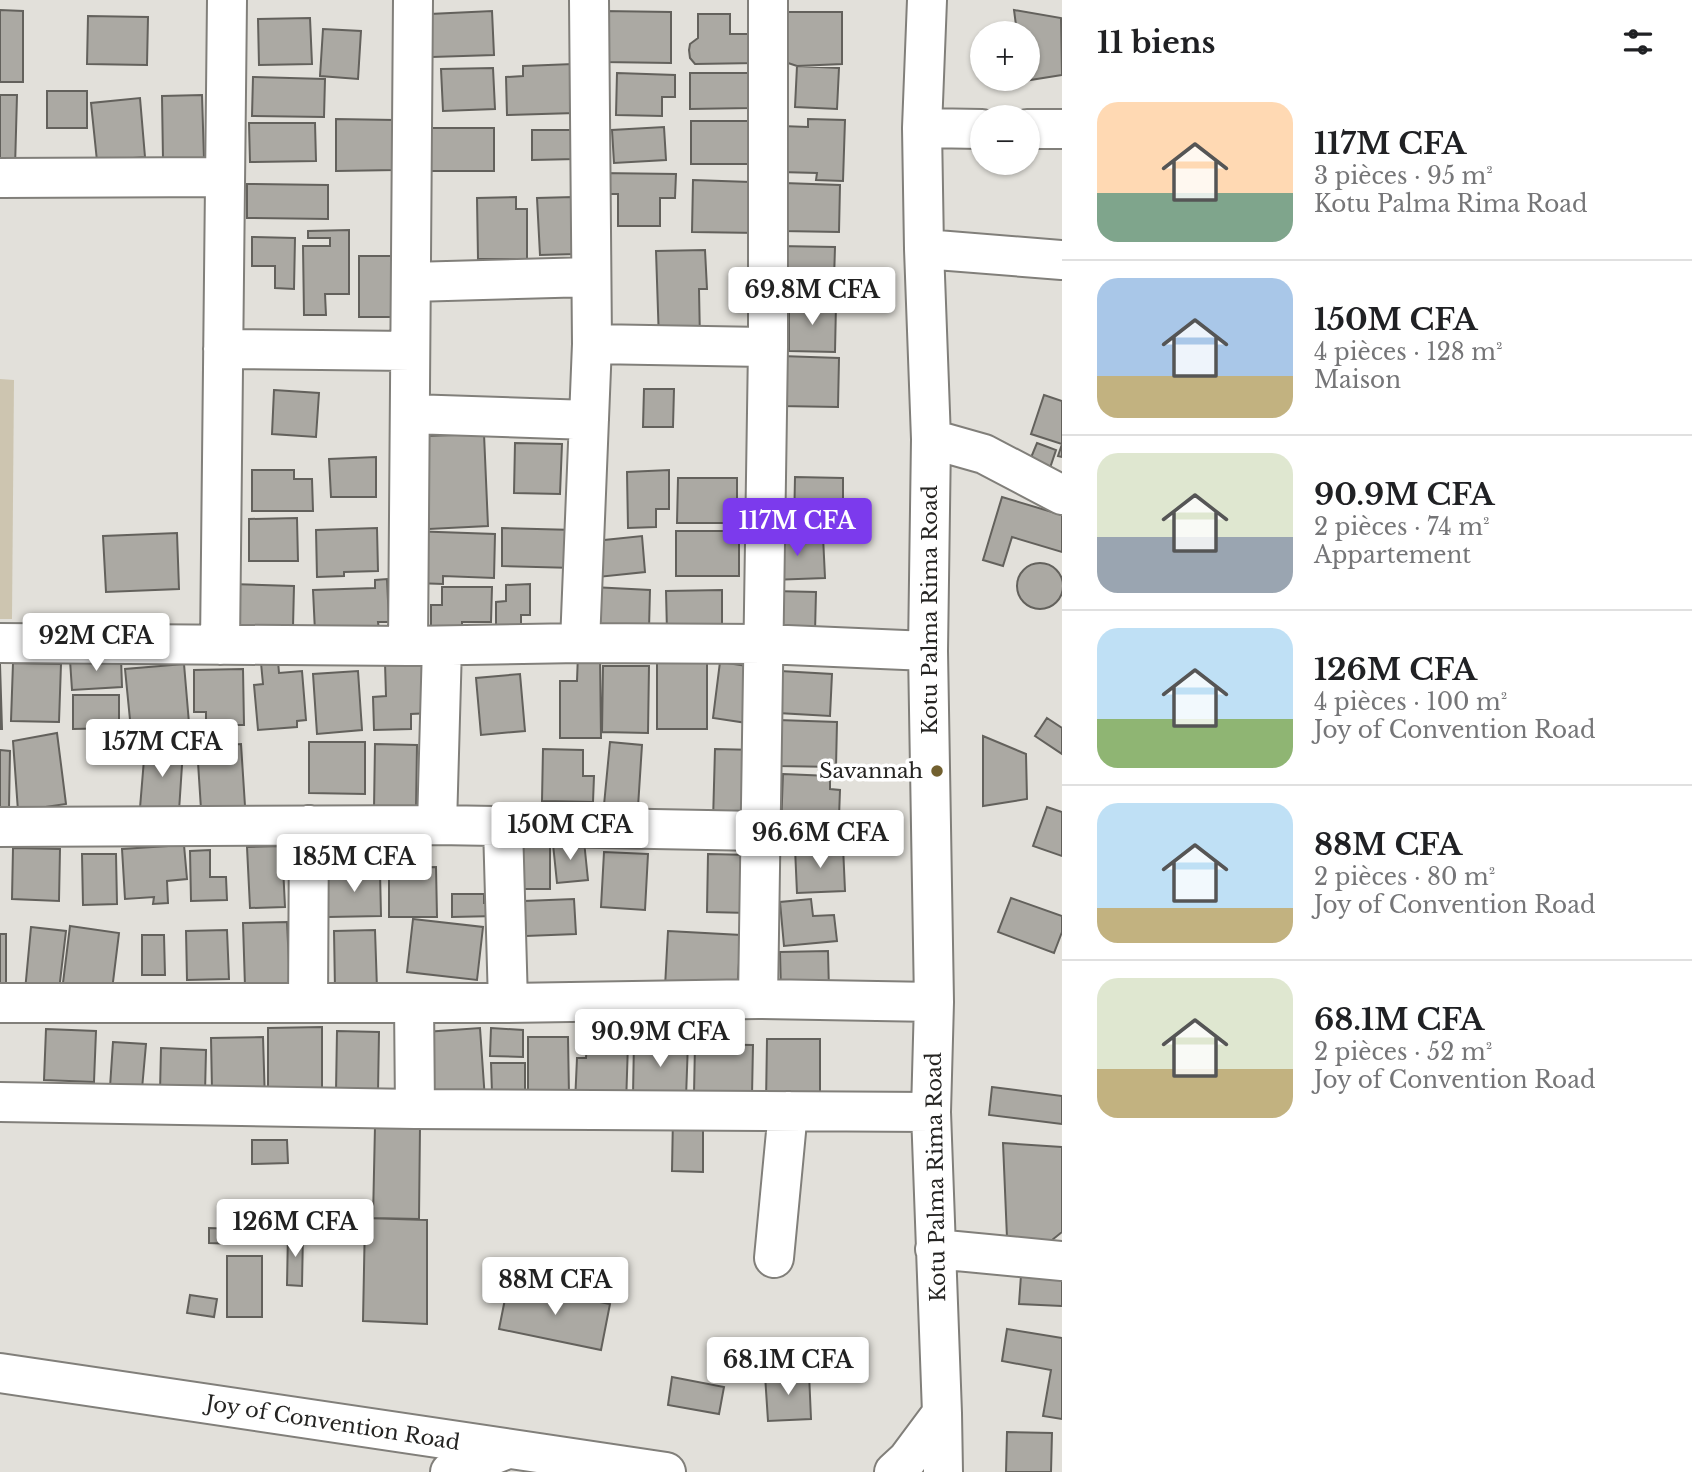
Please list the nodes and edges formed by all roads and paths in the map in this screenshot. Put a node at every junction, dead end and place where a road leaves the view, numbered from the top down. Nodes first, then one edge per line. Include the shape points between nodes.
1 (227, 0) edge
2 (413, 0) edge
3 (589, 0) edge
4 (768, 0) edge
5 (927, 0) edge
6 (922, 128) junction
7 (970, 129) edge
8 (1040, 129) edge
9 (1062, 129) edge
10 (225, 177) junction
11 (0, 178) edge
12 (924, 248) junction
13 (1062, 260) edge
14 (592, 277) junction
15 (411, 282) junction
16 (592, 344) junction
17 (768, 347) junction
18 (223, 349) junction
19 (410, 351) junction
20 (410, 414) junction
21 (589, 420) junction
22 (931, 439) junction
23 (1062, 495) edge
24 (0, 643) edge
25 (580, 643) junction
26 (764, 644) junction
27 (220, 645) junction
28 (425, 646) junction
29 (928, 651) junction
30 (309, 825) junction
31 (437, 825) junction
32 (0, 827) edge
33 (503, 827) junction
34 (760, 831) junction
35 (758, 999) junction
36 (934, 1002) junction
37 (0, 1003) edge
38 (308, 1003) junction
39 (414, 1003) junction
40 (508, 1003) junction
41 (0, 1102) edge
42 (415, 1109) junction
43 (788, 1111) junction
44 (931, 1112) junction
45 (935, 1250) junction
46 (774, 1258) dead end
47 (1062, 1261) edge
48 (0, 1373) edge
49 (942, 1413) junction
50 (507, 1450) junction
51 (652, 1471) edge
52 (450, 1472) edge
53 (894, 1472) edge
54 (943, 1472) edge

1 - 10 street
2 - 15 street
3 - 14 street
4 - 17 street
5 - 6 street, Kotu Palma Rima Road
6 - 7 street
6 - 12 street, Kotu Palma Rima Road
8 - 9 street
10 - 11 street
10 - 18 street
12 - 13 street
12 - 22 street, Kotu Palma Rima Road
14 - 15 street
14 - 16 street
15 - 19 street
16 - 17 street
16 - 21 street
17 - 26 street
18 - 19 street
18 - 27 street
19 - 20 street
20 - 21 street
20 - 28 street
21 - 25 street
22 - 23 street via 984,454
22 - 29 street, Kotu Palma Rima Road
24 - 27 street
25 - 26 street
25 - 28 street
26 - 29 street
26 - 34 street
27 - 28 street
28 - 31 street
29 - 36 street, Kotu Palma Rima Road
30 - 31 street
30 - 32 street
30 - 38 street
31 - 33 street
33 - 34 street
33 - 40 street
34 - 35 street
35 - 36 street
35 - 40 street
36 - 44 street, Kotu Palma Rima Road
37 - 38 street
38 - 39 street
39 - 40 street
39 - 42 street
41 - 42 street
42 - 43 street
43 - 44 street
43 - 46 street
44 - 45 street, Kotu Palma Rima Road
45 - 47 street
45 - 49 street, Kotu Palma Rima Road
48 - 50 street, Joy of Convention Road
49 - 53 street
49 - 54 street, Kotu Palma Rima Road
50 - 51 street, Joy of Convention Road
50 - 52 street

